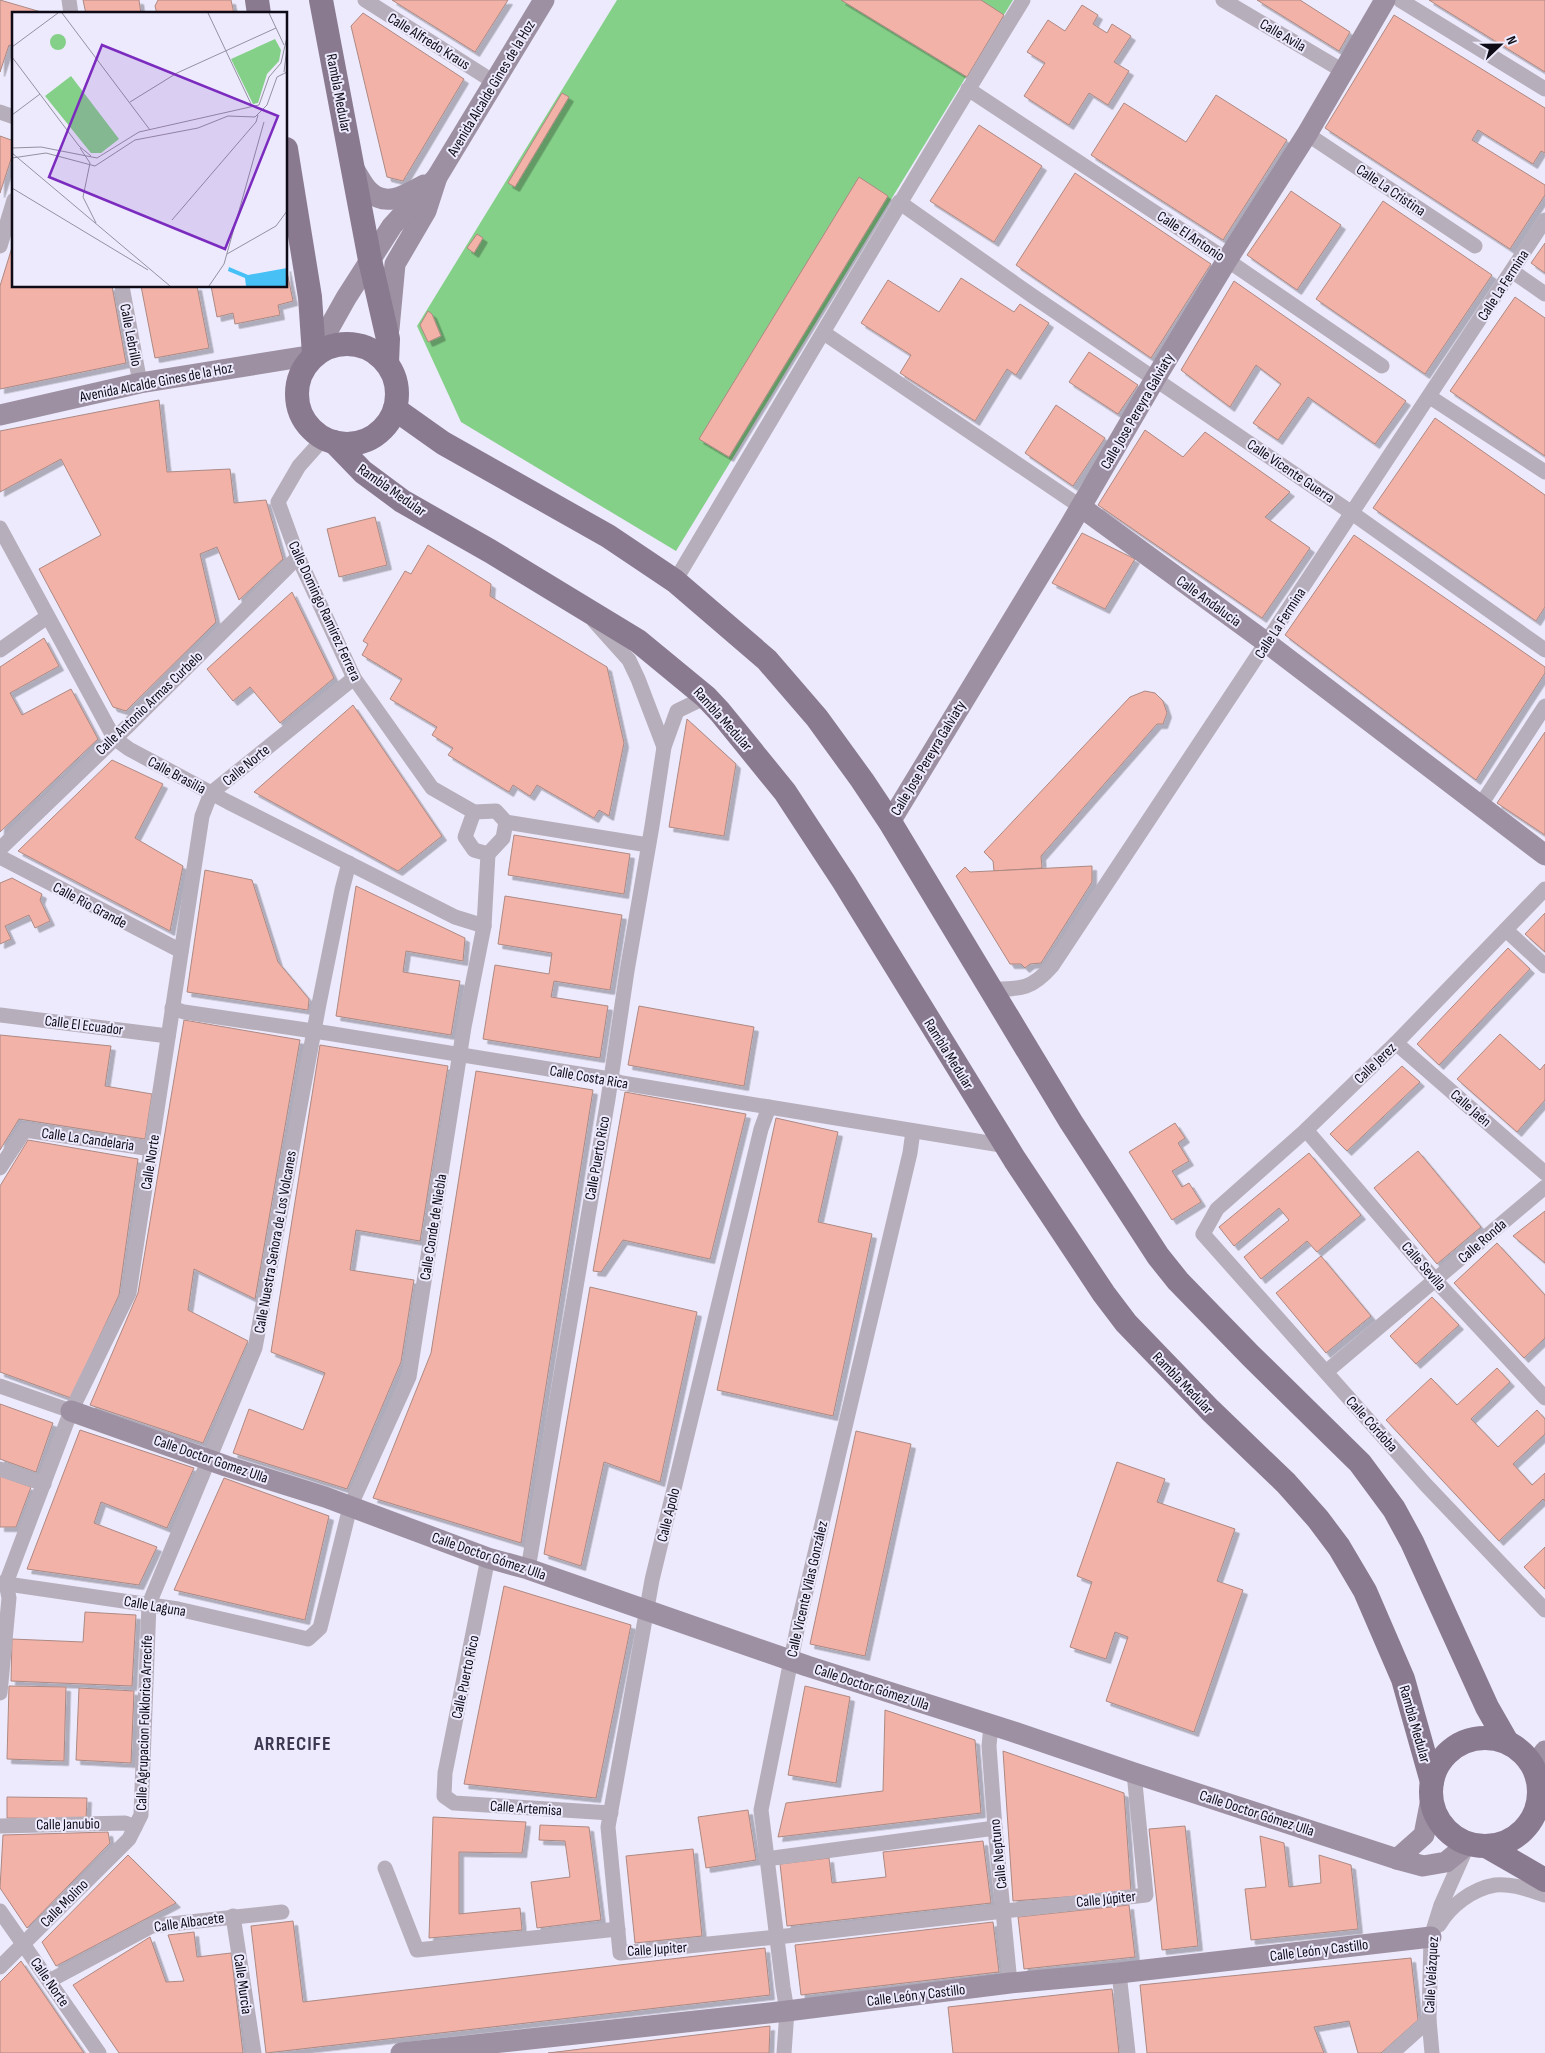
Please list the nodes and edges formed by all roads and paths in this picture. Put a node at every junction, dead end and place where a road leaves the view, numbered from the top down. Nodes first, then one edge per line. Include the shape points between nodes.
1 (321, 0) edge
2 (365, 0) edge
3 (544, 0) edge
4 (1023, 0) edge
5 (1223, 0) edge
6 (1385, 0) edge
7 (1400, 0) edge
8 (1343, 71) junction
9 (494, 82) junction
10 (1545, 89) edge
11 (968, 90) junction
12 (0, 112) edge
13 (12, 117) edge
14 (1307, 134) junction
15 (288, 161) edge
16 (354, 169) junction
17 (438, 177) junction
18 (899, 202) junction
19 (12, 207) edge
20 (1545, 220) edge
21 (0, 246) edge
22 (1475, 246) dead end
23 (370, 260) junction
24 (1227, 260) junction
25 (1512, 271) junction
26 (122, 288) edge
27 (1545, 294) edge
28 (824, 332) junction
29 (388, 339) junction
30 (314, 355) junction
31 (387, 363) junction
32 (1382, 366) dead end
33 (1155, 378) junction
34 (140, 383) junction
35 (1430, 397) junction
36 (395, 409) junction
37 (0, 415) edge
38 (329, 440) junction
39 (1545, 472) edge
40 (1081, 507) junction
41 (1352, 513) junction
42 (0, 528) edge
43 (298, 557) junction
44 (675, 581) junction
45 (581, 608) junction
46 (48, 617) junction
47 (1267, 643) junction
48 (0, 650) edge
49 (1545, 650) edge
50 (354, 678) junction
51 (706, 697) junction
52 (1545, 706) edge
53 (114, 738) junction
54 (664, 747) junction
55 (211, 793) junction
56 (1480, 806) junction
57 (474, 812) junction
58 (506, 822) junction
59 (890, 822) junction
60 (648, 845) junction
61 (0, 848) edge
62 (488, 854) junction
63 (1545, 856) edge
64 (0, 857) edge
65 (349, 863) junction
66 (1545, 889) edge
67 (484, 926) junction
68 (1506, 930) junction
69 (181, 952) junction
70 (1545, 966) edge
71 (990, 989) junction
72 (172, 1008) junction
73 (0, 1015) edge
74 (315, 1031) junction
75 (168, 1036) junction
76 (1396, 1043) junction
77 (461, 1055) junction
78 (610, 1079) junction
79 (769, 1107) junction
80 (1306, 1130) junction
81 (914, 1131) junction
82 (1007, 1146) junction
83 (152, 1148) junction
84 (0, 1168) edge
85 (1545, 1172) edge
86 (1545, 1187) edge
87 (1203, 1234) joint
88 (1436, 1281) junction
89 (1326, 1372) junction
90 (0, 1386) edge
91 (1545, 1398) edge
92 (71, 1411) junction
93 (208, 1460) junction
94 (0, 1469) edge
95 (44, 1484) junction
96 (350, 1507) junction
97 (488, 1558) junction
98 (528, 1569) junction
99 (3, 1583) edge
100 (149, 1604) junction
101 (1545, 1610) edge
102 (646, 1611) junction
103 (308, 1639) joint
104 (2, 1653) edge
105 (790, 1660) junction
106 (0, 1693) edge
107 (991, 1725) junction
108 (1507, 1742) junction
109 (1541, 1766) edge
110 (1134, 1774) junction
111 (1432, 1791) junction
112 (444, 1796) joint
113 (611, 1812) junction
114 (0, 1826) edge
115 (995, 1828) junction
116 (132, 1833) junction
117 (1478, 1845) junction
118 (766, 1858) junction
119 (1396, 1859) junction
120 (386, 1868) dead end
121 (1545, 1880) edge
122 (1545, 1895) edge
123 (1004, 1910) junction
124 (0, 1911) edge
125 (282, 1912) dead end
126 (233, 1916) junction
127 (618, 1929) junction
128 (777, 1937) junction
129 (1431, 1937) junction
130 (23, 1944) junction
131 (0, 1967) edge
132 (1119, 1973) junction
133 (49, 1981) junction
134 (1010, 1983) junction
135 (787, 2010) junction
136 (1429, 2020) junction
137 (99, 2053) edge
138 (254, 2053) edge
139 (401, 2053) edge
140 (784, 2053) edge
141 (1128, 2053) edge
142 (1392, 2053) edge
143 (1432, 2053) edge

1 - 16 main road, Rambla Medular
2 - 9 street, Calle Alfredo Kraus
3 - 9 street, Avenida Alcalde Gines de la Hoz
4 - 11 street
5 - 8 street, Calle Avila
6 - 8 street, Calle Jose Pereyra Galviaty
7 - 10 street
8 - 14 street, Calle Jose Pereyra Galviaty
9 - 17 street, Avenida Alcalde Gines de la Hoz
11 - 18 street
11 - 24 street, Calle El Antonio
12 - 13 street
14 - 22 street, Calle La Cristina
14 - 24 street, Calle Jose Pereyra Galviaty
15 - 30 main road via 310,297
16 - 17 street via 369,192 383,199 400,198
16 - 23 main road, Rambla Medular
17 - 23 street, Avenida Alcalde Gines de la Hoz via 392,226
17 - 29 street, Avenida Alcalde Gines de la Hoz via 426,211 395,264
18 - 28 street
18 - 33 street, Calle Vicente Guerra
19 - 21 street
20 - 25 street, Calle La Fermina
23 - 29 main road, Rambla Medular
23 - 30 street, Avenida Alcalde Gines de la Hoz
24 - 32 street, Calle El Antonio
24 - 33 street, Calle Jose Pereyra Galviaty
25 - 27 street
25 - 35 street, Calle La Fermina
26 - 34 street, Calle Lebrillo
28 - 40 street, Calle Andalucia
28 - 44 street
29 - 31 main road, Rambla Medular
30 - 31 main road via 333,345 352,343 372,349
30 - 34 street, Avenida Alcalde Gines de la Hoz
30 - 38 main road via 300,374 296,390 298,407 313,431
31 - 36 main road via 394,375 397,392
33 - 40 street, Calle Jose Pereyra Galviaty
33 - 41 street, Calle Vicente Guerra
34 - 37 street, Avenida Alcalde Gines de la Hoz
35 - 39 street
35 - 41 street, Calle La Fermina
36 - 38 main road via 381,432 367,440 349,444
36 - 44 main road via 443,443 608,536
38 - 43 street, Calle Domingo Ramírez Ferrera via 299,466 278,502
38 - 45 main road, Rambla Medular via 363,472 402,501
40 - 47 street, Calle Andalucia
40 - 59 street, Calle Jose Pereyra Galviaty
41 - 47 street, Calle La Fermina
41 - 49 street, Calle Vicente Guerra
42 - 46 street, Calle Brasilia
43 - 50 street, Calle Domingo Ramírez Ferrera
43 - 53 street, Calle Antonio Armas Curbelo
44 - 59 main road via 767,660 818,718
45 - 51 main road, Rambla Medular via 638,641
45 - 54 street via 629,660
46 - 48 street
46 - 53 street, Calle Brasilia
47 - 56 street, Calle Andalucia
47 - 71 street, Calle La Fermina via 1052,966 1040,980 1027,986
50 - 55 street, Calle Norte
50 - 57 street, Calle Domingo Ramírez Ferrera via 432,788
51 - 54 street, Calle Puerto Rico via 677,711
51 - 82 main road, Rambla Medular via 790,800
52 - 56 street
53 - 55 street, Calle Brasilia
53 - 61 street, Calle Antonio Armas Curbelo
54 - 60 street, Calle Puerto Rico
55 - 65 street, Calle Brasilia
55 - 69 street, Calle Norte via 202,816
56 - 63 street, Calle Andalucia
57 - 58 street, Calle Domingo Ramírez Ferrera via 496,811
57 - 62 street via 465,837 474,850
58 - 60 street, Calle Domingo Ramírez Ferrera
58 - 62 street via 503,838
59 - 71 main road
60 - 78 street, Calle Puerto Rico
62 - 67 street, Calle Conde de Niebla
64 - 69 street, Calle Rio Grande
65 - 67 street, Calle Brasilia via 455,917
65 - 74 street, Calle Nuestra Señora de Los Volcanes
66 - 68 street, Calle Jerez
67 - 77 street, Calle Conde de Niebla
68 - 70 street
68 - 76 street, Calle Jerez
69 - 72 street, Calle Norte
71 - 108 main road via 1158,1256 1251,1356 1360,1462 1394,1509
72 - 74 street, Calle Costa Rica
72 - 75 street, Calle Norte
73 - 75 street, Calle El Ecuador
74 - 77 street, Calle Costa Rica
74 - 93 street, Calle Nuestra Señora de Los Volcanes via 256,1348
75 - 83 street, Calle Norte
76 - 80 street, Calle Jerez
76 - 85 street, Calle Jaén
77 - 78 street, Calle Costa Rica
77 - 96 street, Calle Conde de Niebla via 408,1377
78 - 79 street, Calle Costa Rica
78 - 98 street, Calle Puerto Rico
79 - 81 street, Calle Costa Rica
79 - 102 street, Calle Apolo via 758,1139
80 - 87 street, Calle Jerez via 1217,1209
80 - 88 street, Calle Sevilla
81 - 82 street, Calle Costa Rica
81 - 105 street, Calle Vicente Vilas González
82 - 111 main road, Rambla Medular via 1126,1324 1286,1483 1339,1546 1365,1591 1403,1679
83 - 84 street, Calle La Candelaria via 24,1130
83 - 92 street, Calle Norte via 129,1293
86 - 88 street, Calle Ronda
87 - 89 street, Calle Córdoba
88 - 89 street, Calle Ronda
88 - 91 street, Calle Sevilla
89 - 101 street, Calle Córdoba via 1426,1485
90 - 92 street
92 - 93 street, Calle Doctor Gomez Ulla
92 - 95 street, Calle Norte
93 - 96 street, Calle Doctor Gomez Ulla
93 - 100 street, Calle Nuestra Señora de Los Volcanes
94 - 95 street
95 - 99 street, Calle Norte
96 - 97 street, Calle Doctor Gómez Ulla
96 - 103 street, Calle Conde de Niebla via 320,1628
97 - 98 street, Calle Doctor Gómez Ulla
97 - 112 street, Calle Puerto Rico via 445,1773
98 - 102 street, Calle Doctor Gómez Ulla
99 - 100 street, Calle Laguna
99 - 104 street, Calle Norte via 9,1598
100 - 103 street, Calle Laguna
100 - 116 street, Calle Agrupacion Folklorica Arrecife via 141,1815
102 - 105 street, Calle Doctor Gómez Ulla
102 - 113 street, Calle Apolo
104 - 106 street, Calle Norte
105 - 107 street, Calle Doctor Gómez Ulla
105 - 118 street, Calle Vicente Vilas González via 761,1810
107 - 110 street, Calle Doctor Gómez Ulla
107 - 115 street, Calle Neptuno via 989,1746
108 - 109 main road
108 - 111 main road via 1476,1738 1461,1743 1446,1754 1437,1767
109 - 117 main road via 1538,1804 1523,1832 1509,1842
110 - 119 street, Calle Doctor Gómez Ulla
110 - 123 street, Calle Júpiter via 1146,1895
111 - 117 main road via 1436,1814 1444,1827 1456,1838
111 - 119 street via 1424,1835
112 - 113 street, Calle Artemisa via 454,1803
113 - 127 street, Calle Apolo via 608,1827
114 - 116 street, Calle Janubio via 126,1823
115 - 118 street
115 - 123 street, Calle Neptuno
116 - 130 street, Calle Molino
117 - 119 street, Calle Doctor Gómez Ulla via 1446,1862 1423,1866
117 - 121 main road
117 - 129 street, Calle Velázquez via 1442,1905
118 - 128 street, Calle Vicente Vilas González
120 - 127 street, Calle Jupiter via 417,1950
122 - 129 street via 1518,1886 1495,1885 1454,1906
123 - 128 street, Calle Jupiter
123 - 134 street, Calle Neptuno
124 - 130 street, Calle Norte
125 - 126 street, Calle Albacete
126 - 133 street, Calle Albacete via 152,1926
126 - 138 street, Calle Murcia
127 - 128 street, Calle Jupiter via 620,1953
128 - 135 street, Calle Vicente Vilas González
129 - 132 street, Calle León y Castillo
129 - 136 street, Calle Velázquez
130 - 131 street, Calle Molino
130 - 133 street, Calle Norte
132 - 134 street, Calle León y Castillo
132 - 141 street
133 - 137 street, Calle Norte
134 - 135 street, Calle León y Castillo
135 - 139 street, Calle León y Castillo
135 - 140 street, Calle Vicente Vilas González
136 - 142 street
136 - 143 street, Calle Velázquez

